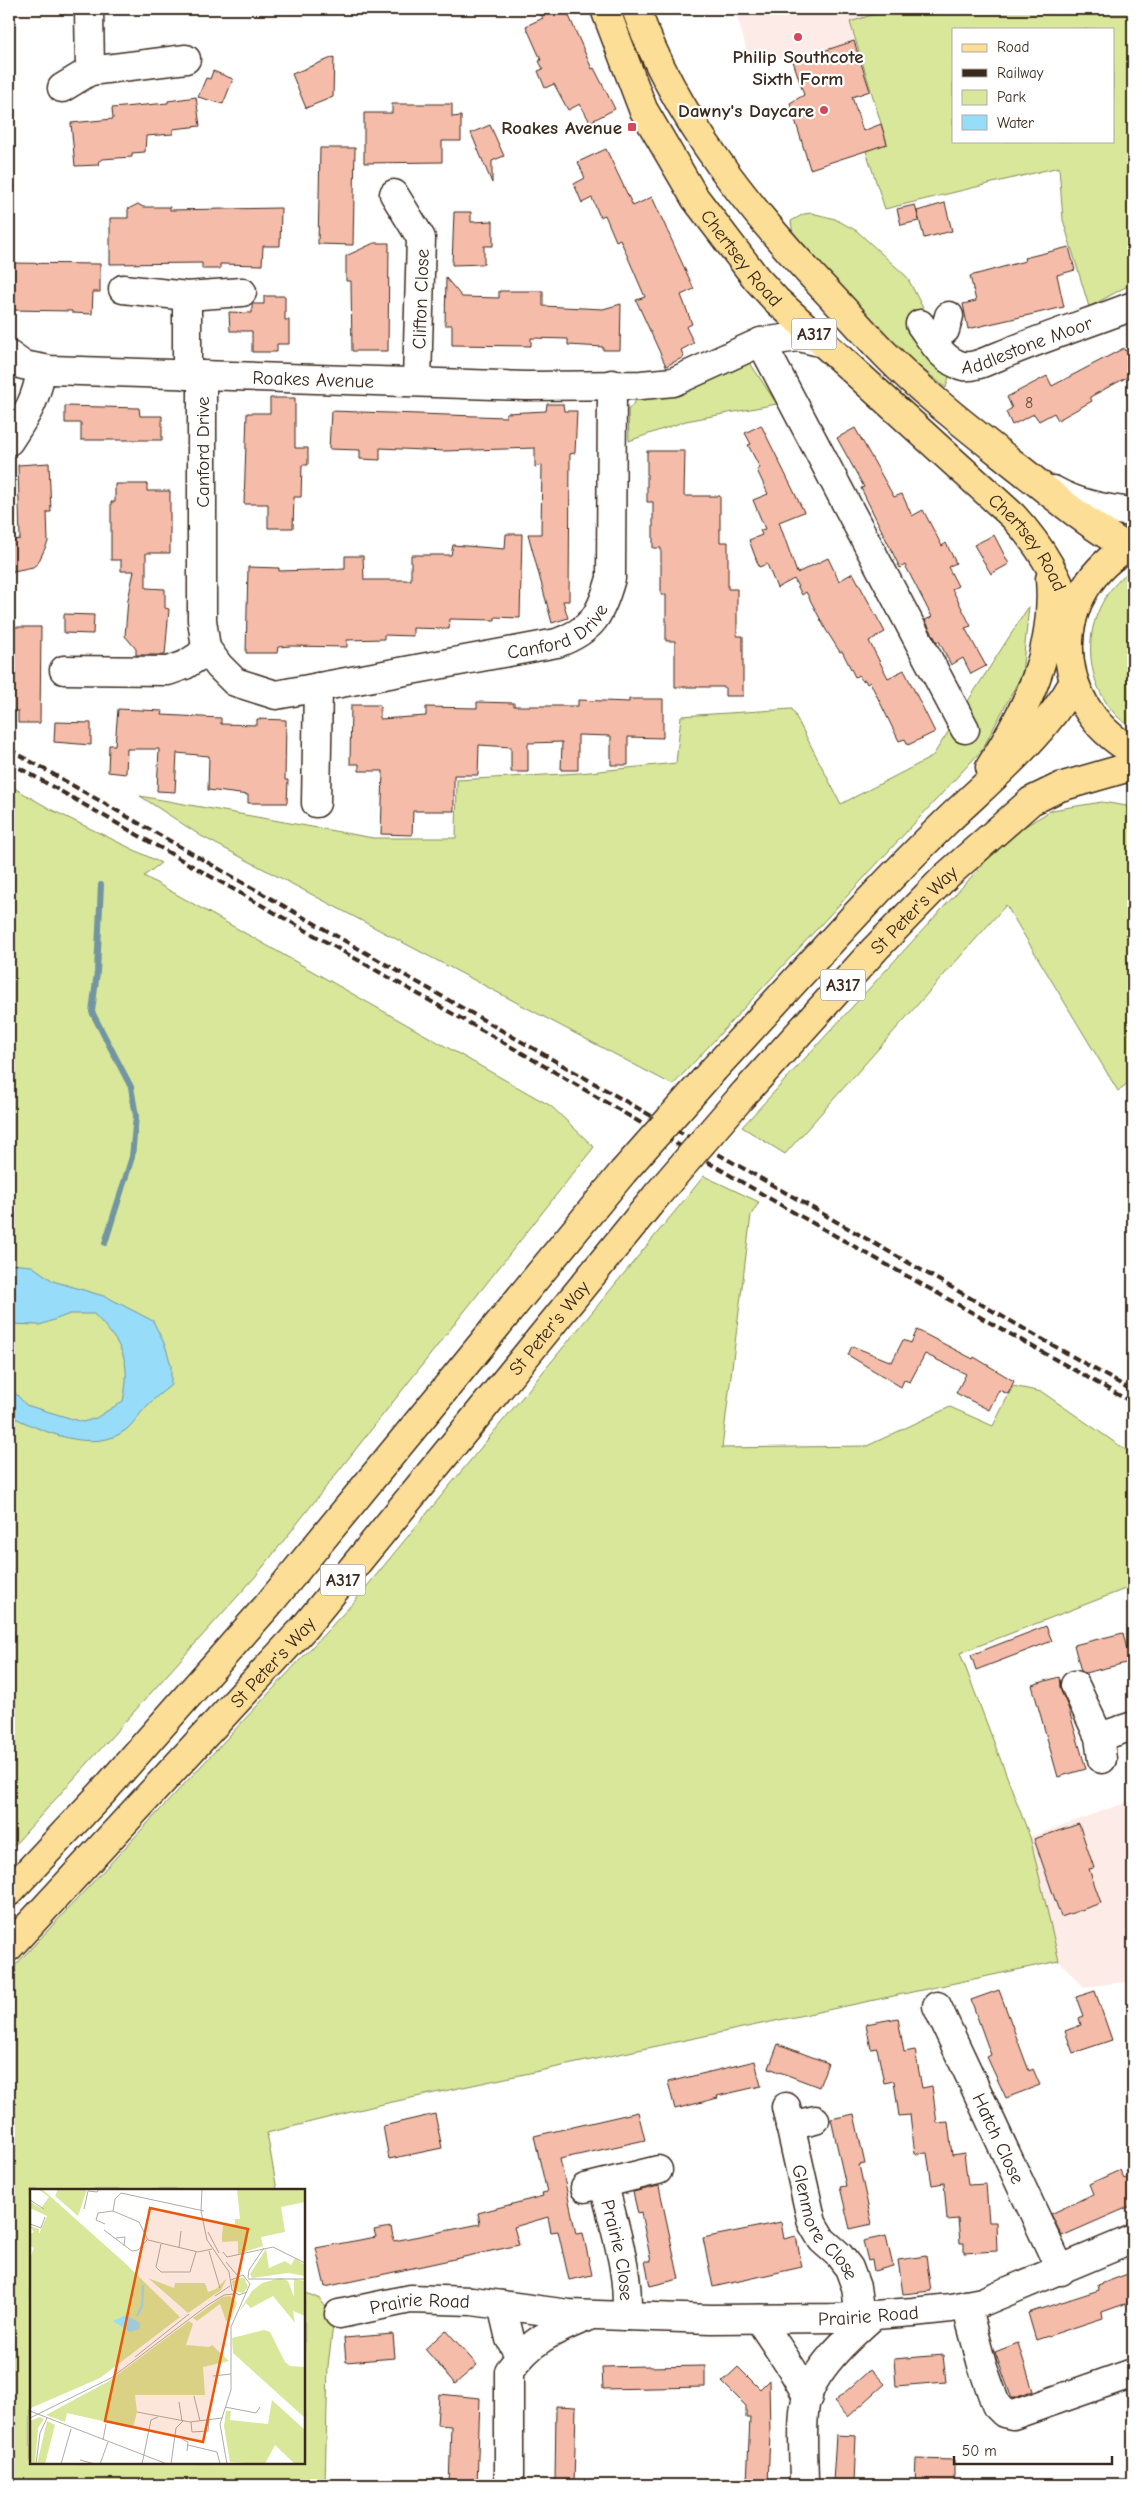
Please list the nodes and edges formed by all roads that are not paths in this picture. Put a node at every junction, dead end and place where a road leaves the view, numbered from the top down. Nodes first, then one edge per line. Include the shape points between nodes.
1 (89, 9) edge
2 (605, 9) edge
3 (619, 9) edge
4 (636, 9) edge
5 (186, 59) dead end
6 (625, 65) junction
7 (90, 70) junction
8 (62, 88) dead end
9 (394, 194) dead end
10 (124, 290) dead end
11 (242, 292) dead end
12 (187, 296) junction
13 (1133, 306) edge
14 (843, 308) junction
15 (791, 313) junction
16 (948, 316) dead end
17 (761, 342) junction
18 (823, 343) junction
19 (9, 355) edge
20 (41, 369) junction
21 (195, 375) junction
22 (417, 381) junction
23 (612, 384) junction
24 (9, 441) edge
25 (1034, 480) junction
26 (1133, 512) edge
27 (1130, 546) edge
28 (1049, 564) junction
29 (1072, 620) junction
30 (206, 648) junction
31 (81, 664) dead end
32 (1074, 682) junction
33 (318, 687) junction
34 (965, 729) dead end
35 (1133, 751) edge
36 (1133, 766) edge
37 (1083, 779) junction
38 (1133, 782) edge
39 (323, 787) dead end
40 (947, 822) junction
41 (1074, 1684) dead end
42 (1133, 1726) edge
43 (9, 1892) edge
44 (9, 1947) edge
45 (937, 2006) dead end
46 (797, 2118) dead end
47 (658, 2170) dead end
48 (1133, 2239) edge
49 (1061, 2270) junction
50 (502, 2305) junction
51 (966, 2305) junction
52 (339, 2314) dead end
53 (591, 2315) junction
54 (626, 2316) junction
55 (867, 2316) junction
56 (759, 2320) junction
57 (520, 2356) junction
58 (1133, 2373) edge
59 (808, 2398) junction
60 (509, 2485) edge
61 (804, 2485) edge

1 - 7 street
2 - 6 main road, Chertsey Road / A317
3 - 6 main road
4 - 14 main road, Chertsey Road / A317 via 672,90 712,155 774,235
5 - 7 street
6 - 15 main road, Chertsey Road / A317 via 643,110 695,198 756,278
7 - 8 street
9 - 22 street, Clifton Close via 421,238
10 - 12 street
11 - 12 street
12 - 21 street
13 - 16 street, Addlestone Moor via 986,361 964,366 952,362 940,352 925,330 945,330
14 - 15 main road via 810,308
14 - 25 main road, Chertsey Road / A317 via 894,362 965,426
15 - 17 street, Roakes Avenue
15 - 18 main road, Chertsey Road / A317
17 - 18 street, Roakes Avenue via 799,337
17 - 23 street, Roakes Avenue via 673,382
17 - 34 street
18 - 28 main road, Chertsey Road / A317 via 1013,516 1031,535
19 - 20 street, Roakes Avenue via 22,365
20 - 21 street, Roakes Avenue
20 - 24 street via 38,390 30,410
21 - 22 street, Roakes Avenue
21 - 30 street, Canford Drive via 202,620
22 - 23 street, Roakes Avenue via 527,386
23 - 33 street, Canford Drive via 610,578 604,605 593,622 577,636 557,643
25 - 26 street via 1070,499 1099,508
25 - 27 main road, Chertsey Road / A317 via 1099,531
27 - 29 main road via 1116,553 1096,572 1081,594
28 - 29 main road, Chertsey Road / A317 via 1064,592
28 - 40 main road via 1052,604 1049,639 1033,684 1016,726 986,773
29 - 32 main road via 1068,641
30 - 31 street via 185,665 168,671
30 - 33 street, Canford Drive via 218,666 235,682 252,688 276,695
32 - 35 main road via 1092,717
32 - 40 main road, St Peter's Way / A317 via 1061,704 1018,756
33 - 39 street
36 - 37 main road, St Peter's Way / A317
37 - 38 main road
37 - 44 main road, St Peter's Way / A317, bridge via 1031,801 946,877 875,949 657,1195 303,1629
40 - 43 main road, St Peter's Way / A317, bridge via 714,1070 623,1172 268,1605 102,1793
41 - 42 street via 1100,1748
45 - 49 street, Hatch Close
46 - 55 street, Glenmore Close via 812,2223 822,2240 849,2268
47 - 54 street, Prairie Close via 595,2186 624,2274 628,2300
48 - 49 street, Prairie Road
49 - 51 street, Prairie Road via 982,2302
50 - 52 street, Prairie Road via 472,2300 410,2299
50 - 53 street, Prairie Road
50 - 57 street via 510,2339
51 - 55 street, Prairie Road
51 - 58 street via 982,2365 996,2405 1004,2414 1013,2415
53 - 54 street, Prairie Road
53 - 57 street, Prairie Road via 540,2338
54 - 56 street, Prairie Road
55 - 56 street, Prairie Road
55 - 59 street via 827,2363
56 - 59 street
57 - 60 street, Prairie Road via 509,2371
59 - 61 street via 805,2404

